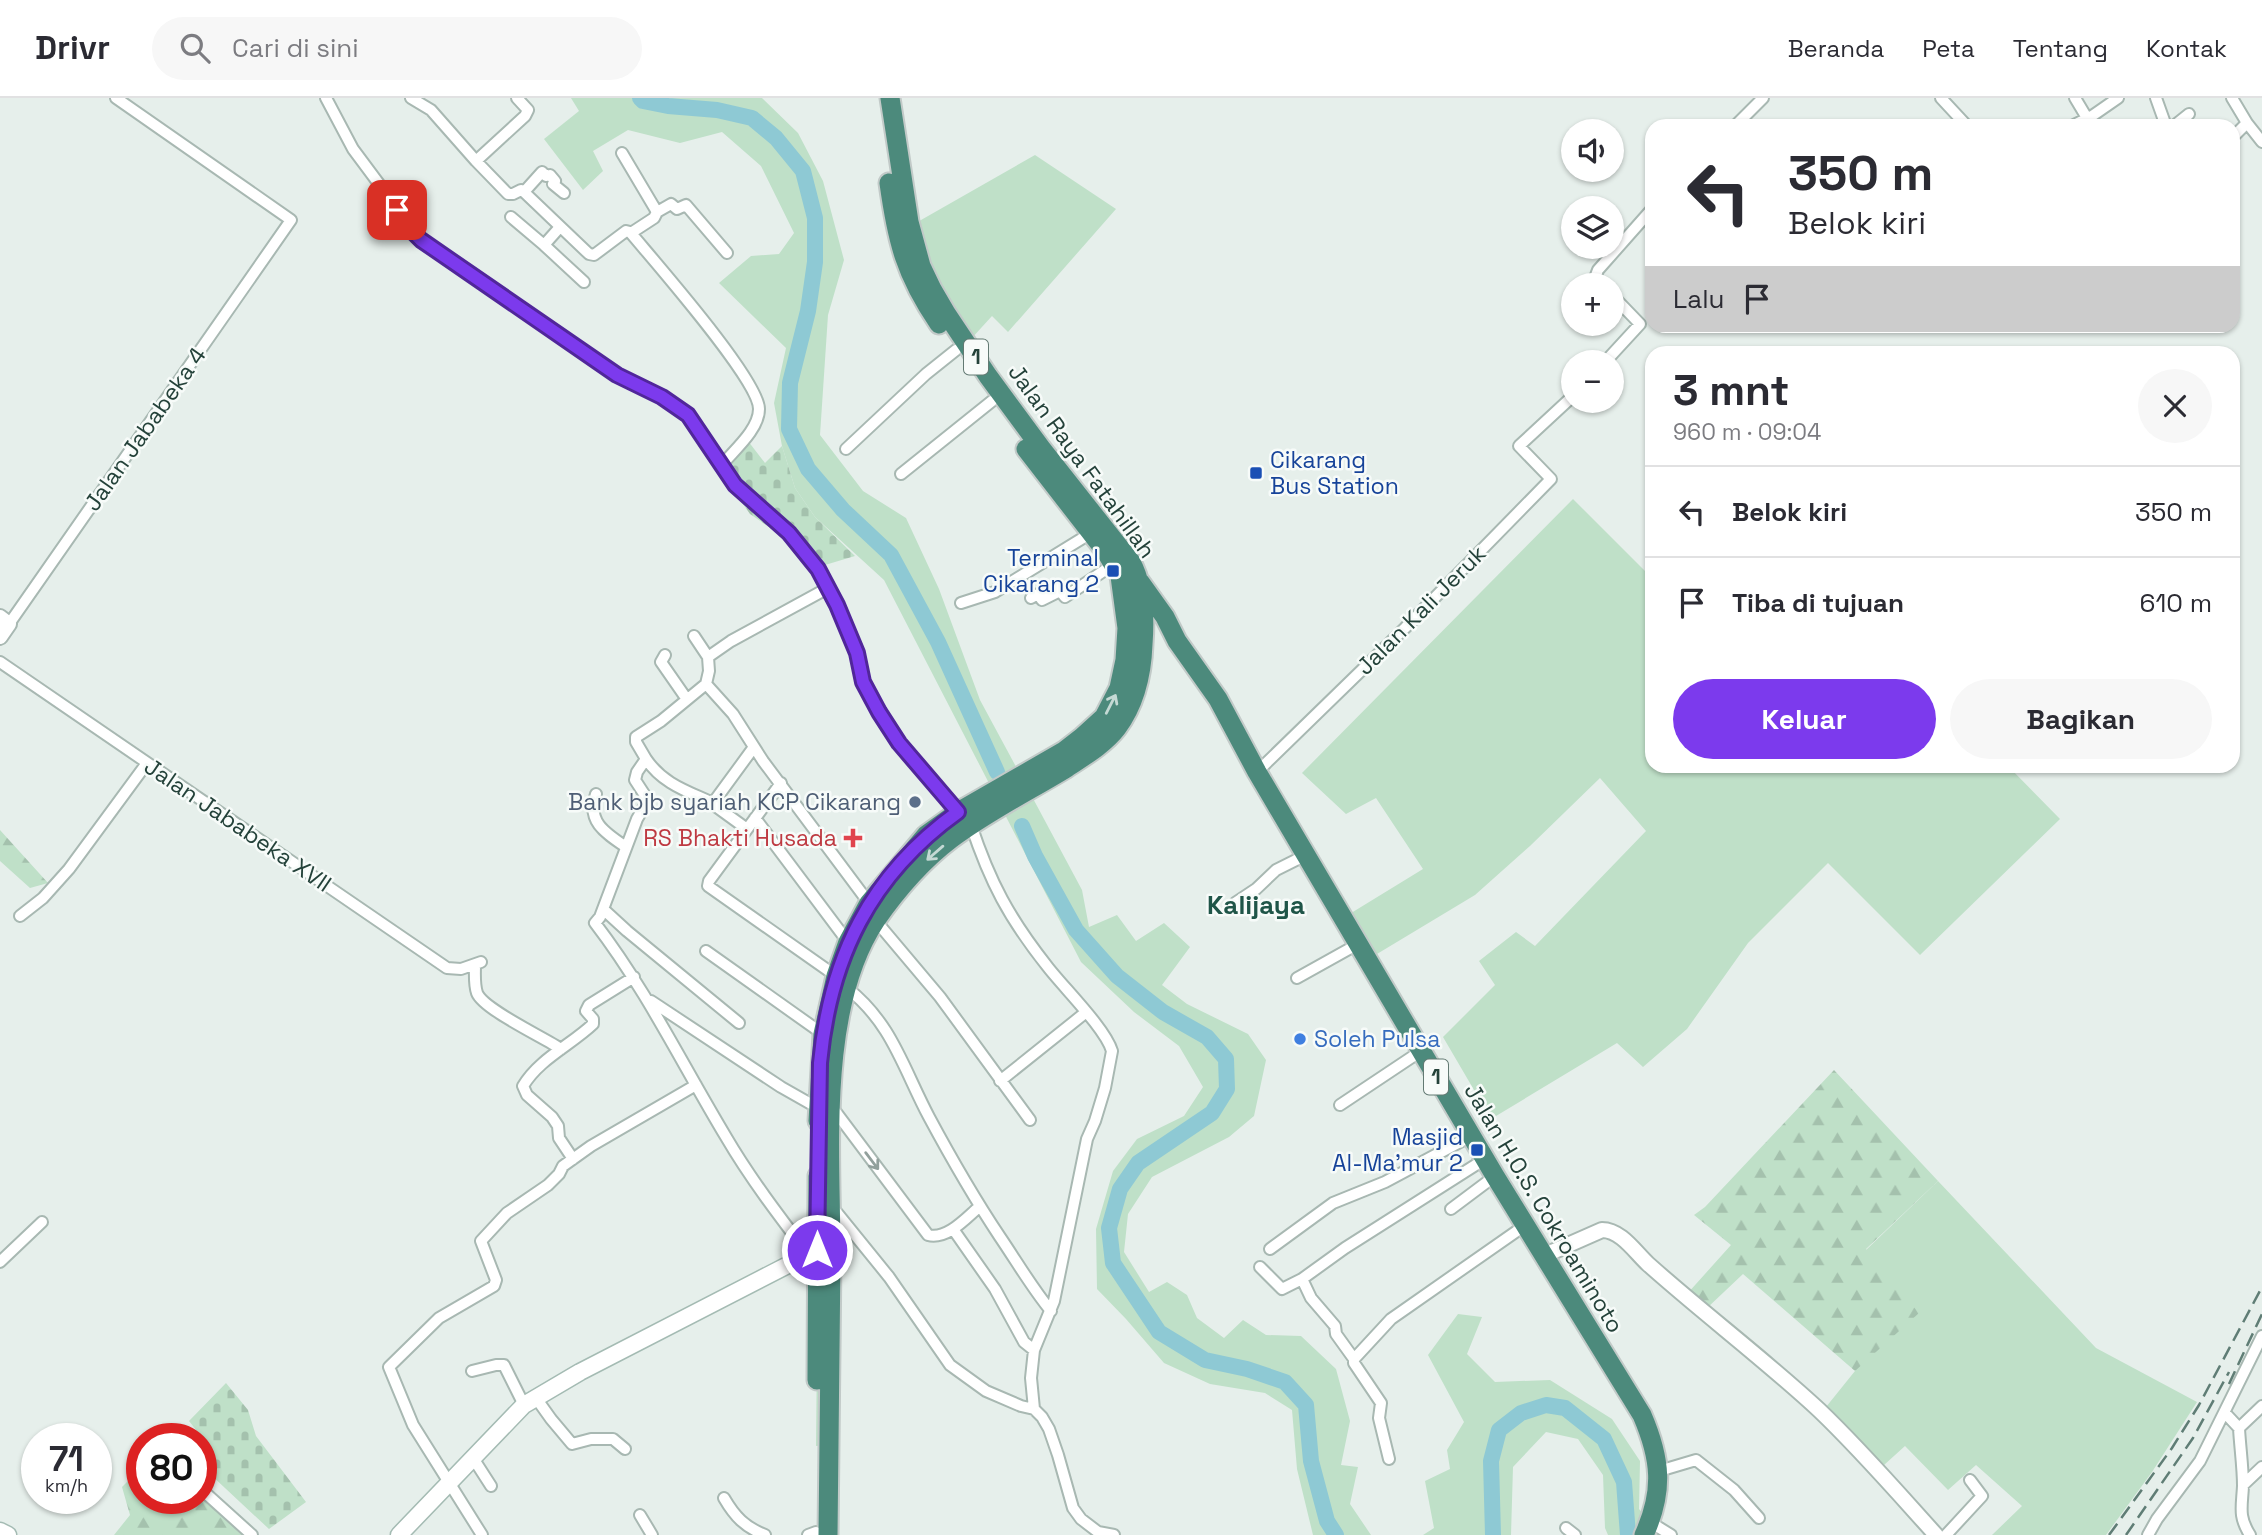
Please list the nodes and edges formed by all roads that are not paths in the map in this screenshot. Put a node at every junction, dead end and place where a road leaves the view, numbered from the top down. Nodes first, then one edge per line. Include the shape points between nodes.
1 (116, 98) edge
2 (326, 98) edge
3 (411, 98) edge
4 (517, 98) edge
5 (878, 98) edge
6 (890, 98) edge
7 (1763, 98) edge
8 (1941, 98) edge
9 (2076, 98) edge
10 (2118, 98) edge
11 (2156, 98) edge
12 (2232, 98) edge
13 (2189, 114) dead end
14 (2087, 118) joint
15 (1742, 119) edge
16 (1960, 119) edge
17 (2163, 119) edge
18 (2183, 119) edge
19 (2247, 123) junction
20 (2240, 130) edge
21 (2262, 140) edge
22 (622, 153) dead end
23 (476, 160) junction
24 (524, 192) junction
25 (564, 193) dead end
26 (657, 212) junction
27 (511, 217) dead end
28 (1645, 217) edge
29 (560, 227) junction
30 (631, 233) junction
31 (544, 245) junction
32 (727, 253) dead end
33 (1597, 273) edge
34 (584, 282) dead end
35 (1624, 307) edge
36 (956, 350) junction
37 (1616, 350) edge
38 (992, 401) junction
39 (1561, 407) edge
40 (846, 449) dead end
41 (721, 466) junction
42 (901, 474) dead end
43 (1091, 533) junction
44 (1124, 574) junction
45 (828, 587) junction
46 (1031, 598) dead end
47 (961, 603) dead end
48 (4, 620) edge
49 (694, 636) dead end
50 (0, 637) edge
51 (1177, 641) junction
52 (1143, 653) junction
53 (665, 654) dead end
54 (708, 657) junction
55 (0, 662) edge
56 (706, 684) junction
57 (686, 698) junction
58 (754, 747) junction
59 (1068, 757) junction
60 (646, 759) junction
61 (147, 763) junction
62 (1256, 772) junction
63 (781, 783) junction
64 (596, 794) dead end
65 (713, 803) junction
66 (755, 818) junction
67 (964, 819) junction
68 (747, 830) junction
69 (626, 847) junction
70 (1306, 855) junction
71 (1235, 902) dead end
72 (603, 909) junction
73 (873, 912) junction
74 (20, 916) dead end
75 (848, 942) junction
76 (1358, 944) junction
77 (706, 951) dead end
78 (634, 976) junction
79 (1297, 978) dead end
80 (841, 982) junction
81 (649, 999) junction
82 (1085, 1013) junction
83 (739, 1023) dead end
84 (823, 1034) junction
85 (561, 1049) junction
86 (1421, 1051) junction
87 (1000, 1080) junction
88 (696, 1085) junction
89 (1340, 1105) dead end
90 (824, 1107) junction
91 (1030, 1120) dead end
92 (1471, 1136) junction
93 (573, 1159) junction
94 (1490, 1168) junction
95 (831, 1206) junction
96 (979, 1207) junction
97 (1451, 1209) dead end
98 (42, 1222) dead end
99 (1524, 1226) junction
100 (953, 1229) junction
101 (1270, 1249) dead end
102 (813, 1252) junction
103 (1543, 1256) junction
104 (0, 1262) edge
105 (1260, 1267) dead end
106 (1302, 1279) junction
107 (1051, 1311) junction
108 (2261, 1339) edge
109 (1034, 1350) junction
110 (1354, 1359) junction
111 (472, 1371) dead end
112 (530, 1402) junction
113 (2262, 1406) edge
114 (1034, 1409) junction
115 (2224, 1412) junction
116 (2239, 1428) junction
117 (625, 1449) dead end
118 (473, 1458) junction
119 (1389, 1459) dead end
120 (2262, 1467) edge
121 (1659, 1471) junction
122 (1970, 1480) dead end
123 (449, 1484) junction
124 (2243, 1485) junction
125 (491, 1486) dead end
126 (724, 1498) dead end
127 (217, 1503) edge
128 (640, 1515) dead end
129 (1759, 1518) dead end
130 (1647, 1527) edge
131 (2262, 1528) edge
132 (0, 1531) edge
133 (1096, 1533) edge
134 (817, 1534) edge
135 (8, 1535) edge
136 (252, 1535) edge
137 (398, 1535) edge
138 (482, 1535) edge
139 (652, 1535) edge
140 (765, 1535) edge
141 (1114, 1535) edge
142 (1671, 1535) edge
143 (1936, 1535) edge
144 (1946, 1535) edge
145 (2148, 1535) edge
146 (2253, 1535) edge

1 - 48 street, Jalan Jababeka 4 via 290,220
2 - 41 street via 353,149 413,233 617,375 688,415
3 - 23 street via 432,110
4 - 23 street via 527,107 526,116
5 - 36 highway, Jalan Raya Fatahillah / 1 via 902,256 919,294
6 - 44 highway, Jalan Raya Fatahillah / 1 via 913,244 932,289 988,376 1126,554 1135,570
7 - 15 street
8 - 16 street
9 - 14 street
10 - 14 street
11 - 17 street
12 - 19 street
13 - 18 street
19 - 20 street
19 - 21 street
22 - 26 street
23 - 24 street via 508,194
24 - 25 street via 542,172
24 - 29 street
26 - 30 street
26 - 32 street via 671,204 677,209 686,205
27 - 31 street
28 - 33 street
29 - 30 street via 592,255 626,231
29 - 31 street
30 - 41 street via 734,360 757,400 759,411 753,426
31 - 34 street
35 - 37 street via 1640,324
36 - 38 highway, Jalan Raya Fatahillah / 1
36 - 40 street
38 - 42 street
38 - 43 highway, Jalan Raya Fatahillah / 1
39 - 62 street, Jalan Kali Jeruk via 1519,446 1551,479
41 - 45 street via 735,485 797,542
43 - 44 highway, Jalan Raya Fatahillah / 1
43 - 47 street via 995,592
44 - 46 street via 1065,597 1058,588 1042,600 1038,594
44 - 51 highway, Jalan H.O.S. Cokroaminoto / 1 via 1165,617
44 - 52 highway, 1 via 1144,630
59 -> 44 highway, 1 via 1104,717 1119,688 1127,628
45 - 54 street
45 - 67 street via 879,712 899,743
48 - 50 street, Jalan Jababeka 4
49 - 54 street
51 - 52 highway via 1159,643
51 - 62 highway, Jalan H.O.S. Cokroaminoto / 1 via 1218,699
52 - 59 highway, 1 via 1126,713 1107,738
53 - 57 street via 661,662
54 - 56 street
55 - 61 street, Jalan Jababeka XVII
56 - 57 street
56 - 58 street
57 - 60 street via 636,737
58 - 63 street
58 - 65 street
59 - 67 highway, 1
60 - 65 street via 668,783
60 - 69 street via 635,778 648,800
61 - 74 street via 63,876
61 - 85 street, Jalan Jababeka XVII via 447,968 461,970 478,963 476,992 481,999
62 - 70 highway, Jalan H.O.S. Cokroaminoto / 1
63 - 66 street
63 - 73 street
64 - 69 street via 592,811 598,823
65 - 68 street
66 - 68 street
66 - 75 street
67 - 73 highway, 1 via 918,844
67 - 82 street via 1009,915
68 - 80 street via 709,887
69 - 72 street
70 - 71 street via 1276,870
70 - 76 highway, Jalan H.O.S. Cokroaminoto / 1
72 - 78 street via 595,923
72 - 83 street
73 - 75 highway, 1
73 - 80 highway, 1 via 861,947
73 - 87 street
75 - 80 highway, 1
76 - 79 street
76 - 86 highway, Jalan H.O.S. Cokroaminoto / 1
77 - 84 street
78 - 81 street
78 - 85 street via 589,1005 586,1011 593,1024
80 - 84 highway, 1
80 - 90 highway, 1
80 - 96 street via 887,1030
81 - 88 street
81 - 90 street via 781,1087
82 - 87 street
82 - 107 street via 1112,1055 1087,1139
84 - 90 highway, 1
85 - 93 street via 523,1086 552,1117
86 - 89 street
86 - 92 highway, Jalan H.O.S. Cokroaminoto / 1
87 - 91 street
88 - 93 street
88 - 102 street via 766,1199
90 - 95 highway, 1
90 -> 100 street via 928,1236
90 - 102 highway, 1
92 - 94 highway, Jalan H.O.S. Cokroaminoto / 1
92 - 101 street via 1385,1182 1333,1203
93 - 123 street via 482,1239 494,1286 439,1318 389,1367 413,1425
94 - 97 street
94 - 99 highway, Jalan H.O.S. Cokroaminoto / 1
94 - 106 street via 1345,1248
95 - 114 street via 950,1365 986,1391
95 - 134 highway, 1
96 - 100 street
96 - 107 street
98 - 104 street
99 - 103 highway, Jalan H.O.S. Cokroaminoto / 1
99 - 110 street via 1391,1318
100 - 109 street via 995,1289 1024,1342
102 - 112 main road
102 - 134 highway, 1
103 - 121 highway, Jalan H.O.S. Cokroaminoto / 1 via 1642,1415
103 - 143 street via 1602,1230 1622,1238 1818,1410
105 - 106 street via 1282,1289
106 - 110 street
107 - 109 street
108 - 115 street
109 - 114 street
110 - 119 street via 1381,1404 1379,1418
111 - 112 street via 504,1366
112 - 117 street via 572,1444 613,1438
112 - 118 main road
113 - 116 street
114 - 133 street via 1049,1429 1073,1508
115 - 116 street
115 - 145 street via 2200,1461
116 - 124 street
118 - 123 main road
118 - 125 street
120 - 124 street
121 - 129 street via 1696,1460 1729,1485
121 - 130 highway, Jalan H.O.S. Cokroaminoto / 1 via 1656,1503
122 - 144 street via 1982,1496
123 - 137 main road
123 - 138 street
124 - 146 street via 2240,1509 2244,1525
126 - 140 street via 740,1521
127 - 136 street
128 - 139 street
130 - 142 street
131 - 146 street
132 - 135 main road
133 - 141 street

